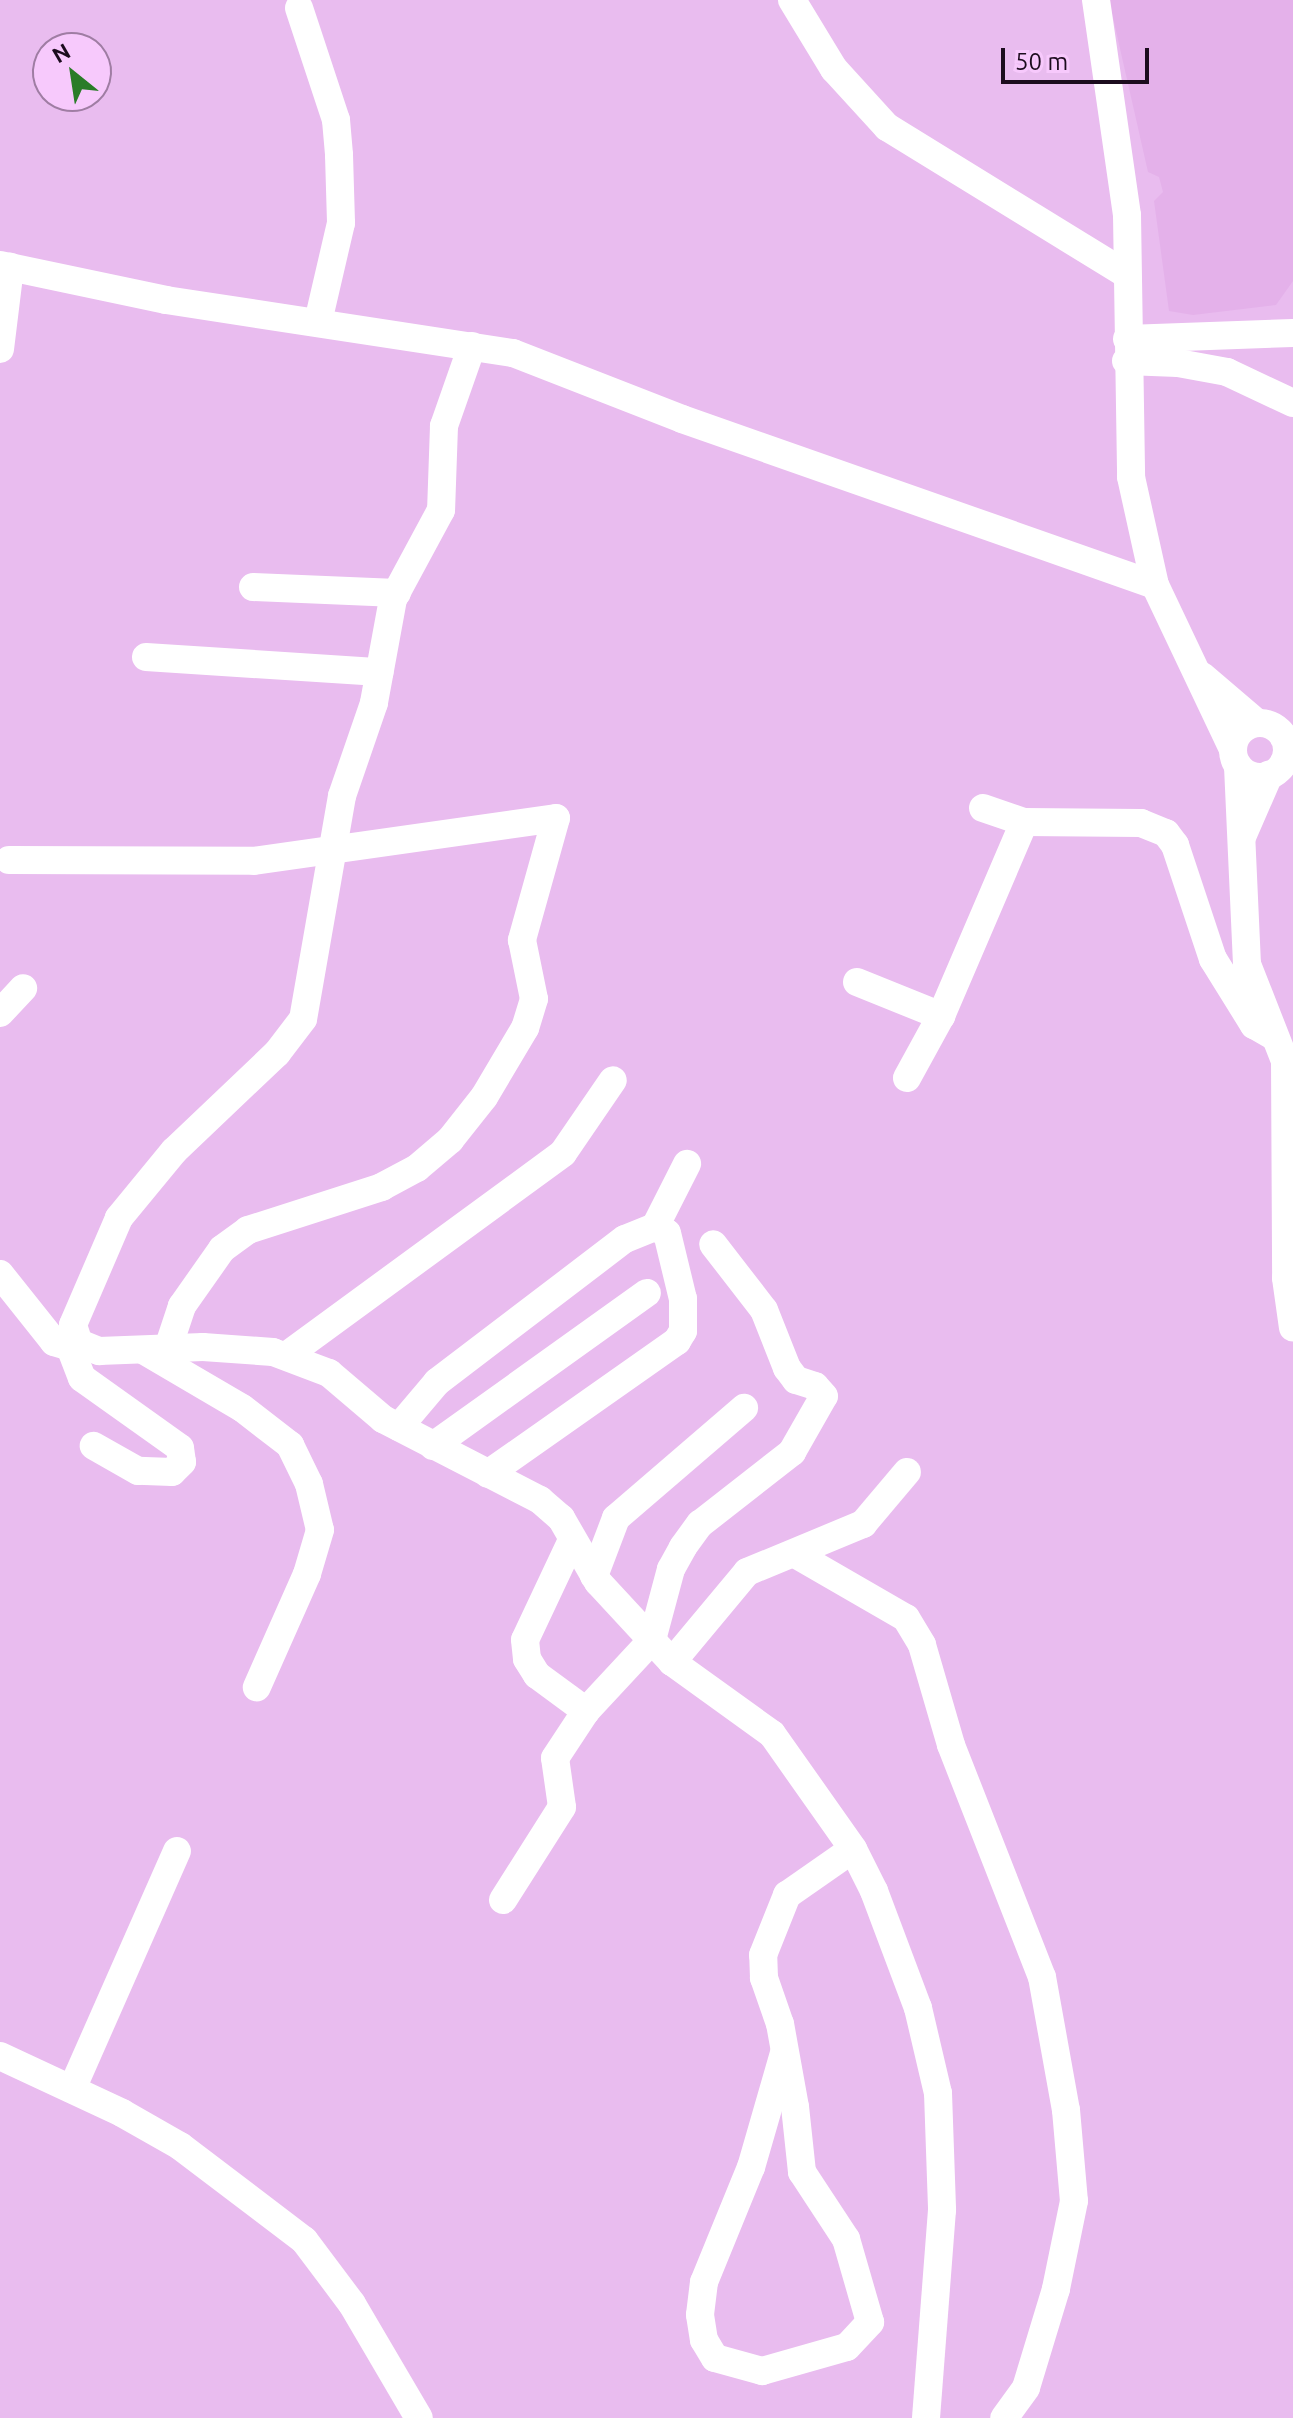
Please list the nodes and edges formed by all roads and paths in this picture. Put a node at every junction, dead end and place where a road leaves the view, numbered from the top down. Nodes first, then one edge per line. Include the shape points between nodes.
1 (792, 0) edge
2 (1096, 0) edge
3 (299, 8) dead end
4 (3, 272) edge
5 (1124, 273) junction
6 (318, 322) junction
7 (1293, 333) edge
8 (472, 346) junction
9 (0, 349) edge
10 (1126, 350) junction
11 (1293, 403) edge
12 (1155, 585) junction
13 (253, 587) dead end
14 (397, 593) junction
15 (146, 657) dead end
16 (380, 672) junction
17 (1202, 675) junction
18 (1277, 734) edge
19 (1235, 757) junction
20 (1279, 773) edge
21 (983, 808) dead end
22 (1024, 822) junction
23 (1242, 837) junction
24 (330, 847) junction
25 (9, 860) dead end
26 (857, 982) dead end
27 (23, 988) dead end
28 (0, 1013) edge
29 (941, 1016) junction
30 (1285, 1038) edge
31 (907, 1078) dead end
32 (613, 1080) dead end
33 (687, 1164) dead end
34 (655, 1227) junction
35 (713, 1244) dead end
36 (0, 1274) edge
37 (647, 1293) dead end
38 (1293, 1328) edge
39 (74, 1345) junction
40 (156, 1349) junction
41 (286, 1356) junction
42 (744, 1408) dead end
43 (399, 1427) junction
44 (94, 1446) dead end
45 (433, 1446) junction
46 (907, 1472) dead end
47 (488, 1474) junction
48 (572, 1540) junction
49 (795, 1554) junction
50 (594, 1576) junction
51 (652, 1640) junction
52 (672, 1662) junction
53 (257, 1687) dead end
54 (586, 1711) junction
55 (853, 1849) junction
56 (177, 1851) dead end
57 (503, 1900) dead end
58 (784, 2053) junction
59 (0, 2056) edge
60 (72, 2089) junction
61 (419, 2418) edge
62 (926, 2418) edge
63 (1004, 2418) edge

1 - 5 street via 834,69 887,127
2 - 5 street via 1127,215
3 - 6 street via 336,120 339,155 341,223
4 - 6 street
4 - 9 street
5 - 10 street
6 - 8 street
7 - 10 street
8 - 12 street via 570,372 682,419
8 - 14 street via 444,426 441,510
10 - 11 street via 1227,372
10 - 12 street via 1131,477
12 - 17 street
13 - 14 street
14 - 16 street
15 - 16 street
16 - 24 street
17 - 18 street
17 - 19 street
18 - 19 street via 1240,731
18 - 20 street via 1287,751
19 - 20 street via 1252,775
19 - 23 street
20 - 23 street
21 - 22 street
22 - 29 street
22 - 30 street via 1141,823 1166,833 1175,845 1213,959 1254,1025
23 - 30 street via 1247,964
24 - 25 street via 254,861
24 - 39 street via 303,1019 277,1053 174,1151 119,1218 73,1325
24 - 40 street via 556,818 522,940 534,999 525,1028 484,1097 450,1140 417,1168 382,1187 248,1230 231,1243 182,1306
26 - 29 street
27 - 28 street
29 - 31 street
30 - 38 street via 1286,1278
32 - 41 street via 563,1153
33 - 34 street
34 - 43 street via 625,1239 437,1382
34 - 47 street via 667,1233 683,1299 683,1331 677,1341
35 - 51 street via 764,1310 787,1368 796,1380 815,1386 824,1396 792,1452 700,1524 683,1547 671,1569
36 - 39 street via 54,1342
37 - 45 street
39 - 40 street via 99,1351
39 - 44 street via 82,1378 180,1448 182,1462 172,1472 138,1471
40 - 41 street
40 - 53 street via 290,1445 309,1484 320,1530 307,1574
41 - 43 street via 329,1373
42 - 50 street via 616,1518
43 - 45 street
45 - 47 street
46 - 49 street via 863,1524
47 - 48 street via 540,1500 561,1518
48 - 50 street
48 - 54 street via 525,1640 527,1659 537,1675
49 - 52 street via 764,1562 733,1585
49 - 63 street via 906,1618 922,1645 951,1745 1042,1977 1066,2110 1074,2201 1056,2289 1026,2388
50 - 51 street
51 - 52 street
51 - 54 street
52 - 55 street via 772,1734
54 - 57 street via 555,1758 562,1807
55 - 58 street via 787,1895 763,1955
55 - 62 street via 918,2008 938,2093 942,2210
56 - 60 street
58 - 58 street via 751,2167 704,2282 700,2315 704,2340 715,2358 762,2371 847,2347 870,2322 846,2239 802,2172
59 - 60 street
60 - 61 street via 180,2146 304,2240 352,2304

